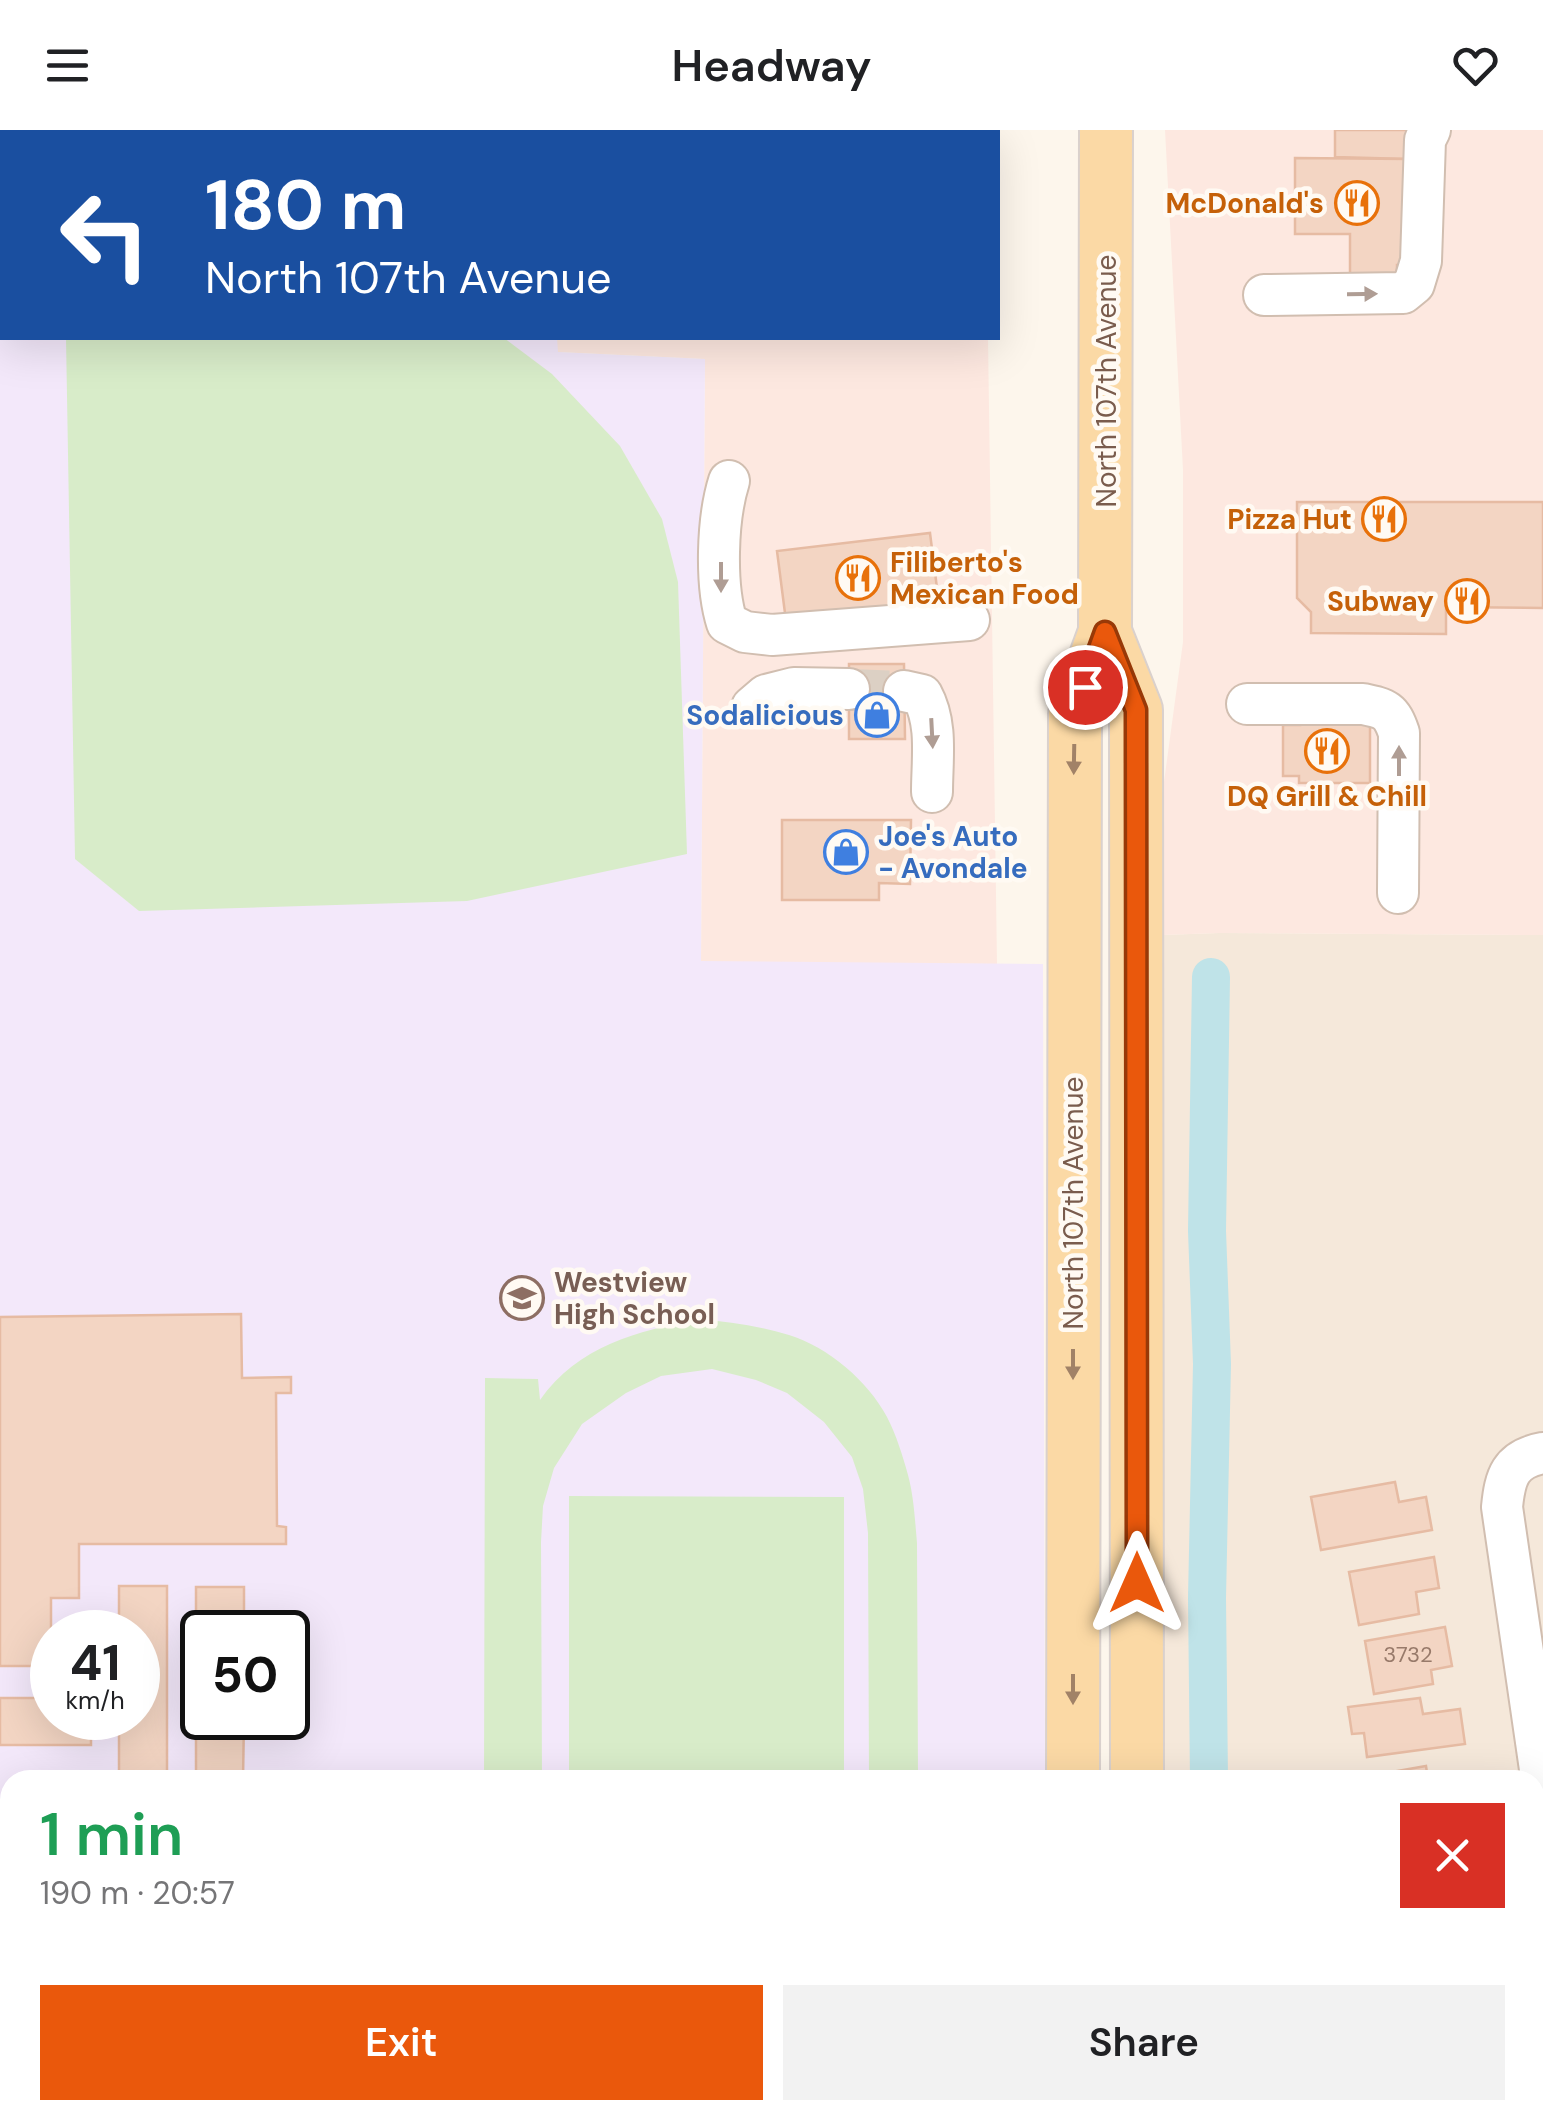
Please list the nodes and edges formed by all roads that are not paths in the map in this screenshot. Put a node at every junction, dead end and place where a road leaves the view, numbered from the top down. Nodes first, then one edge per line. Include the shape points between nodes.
1 (1106, 130) edge
2 (1430, 130) edge
3 (1264, 295) dead end
4 (730, 481) dead end
5 (969, 620) dead end
6 (1105, 632) junction
7 (849, 689) tunnel mouth
8 (904, 691) dead end
9 (1247, 704) dead end
10 (752, 707) dead end
11 (932, 792) dead end
12 (1398, 893) dead end
13 (1529, 1459) edge
14 (1073, 1770) edge
15 (1138, 1770) edge
16 (1540, 1770) edge

1 - 6 main road, North 107th Avenue
3 -> 2 street via 1402,293 1414,284 1422,261 1424,140
4 -> 5 street via 720,529 721,604 728,623 772,635
6 -> 14 main road, North 107th Avenue via 1075,714
6 - 15 main road, North 107th Avenue via 1136,710
7 - 10 street via 794,688 766,694
8 -> 11 street via 922,695 930,709
12 -> 9 street via 1399,733 1393,715 1362,704
13 - 16 street via 1507,1478 1502,1522

